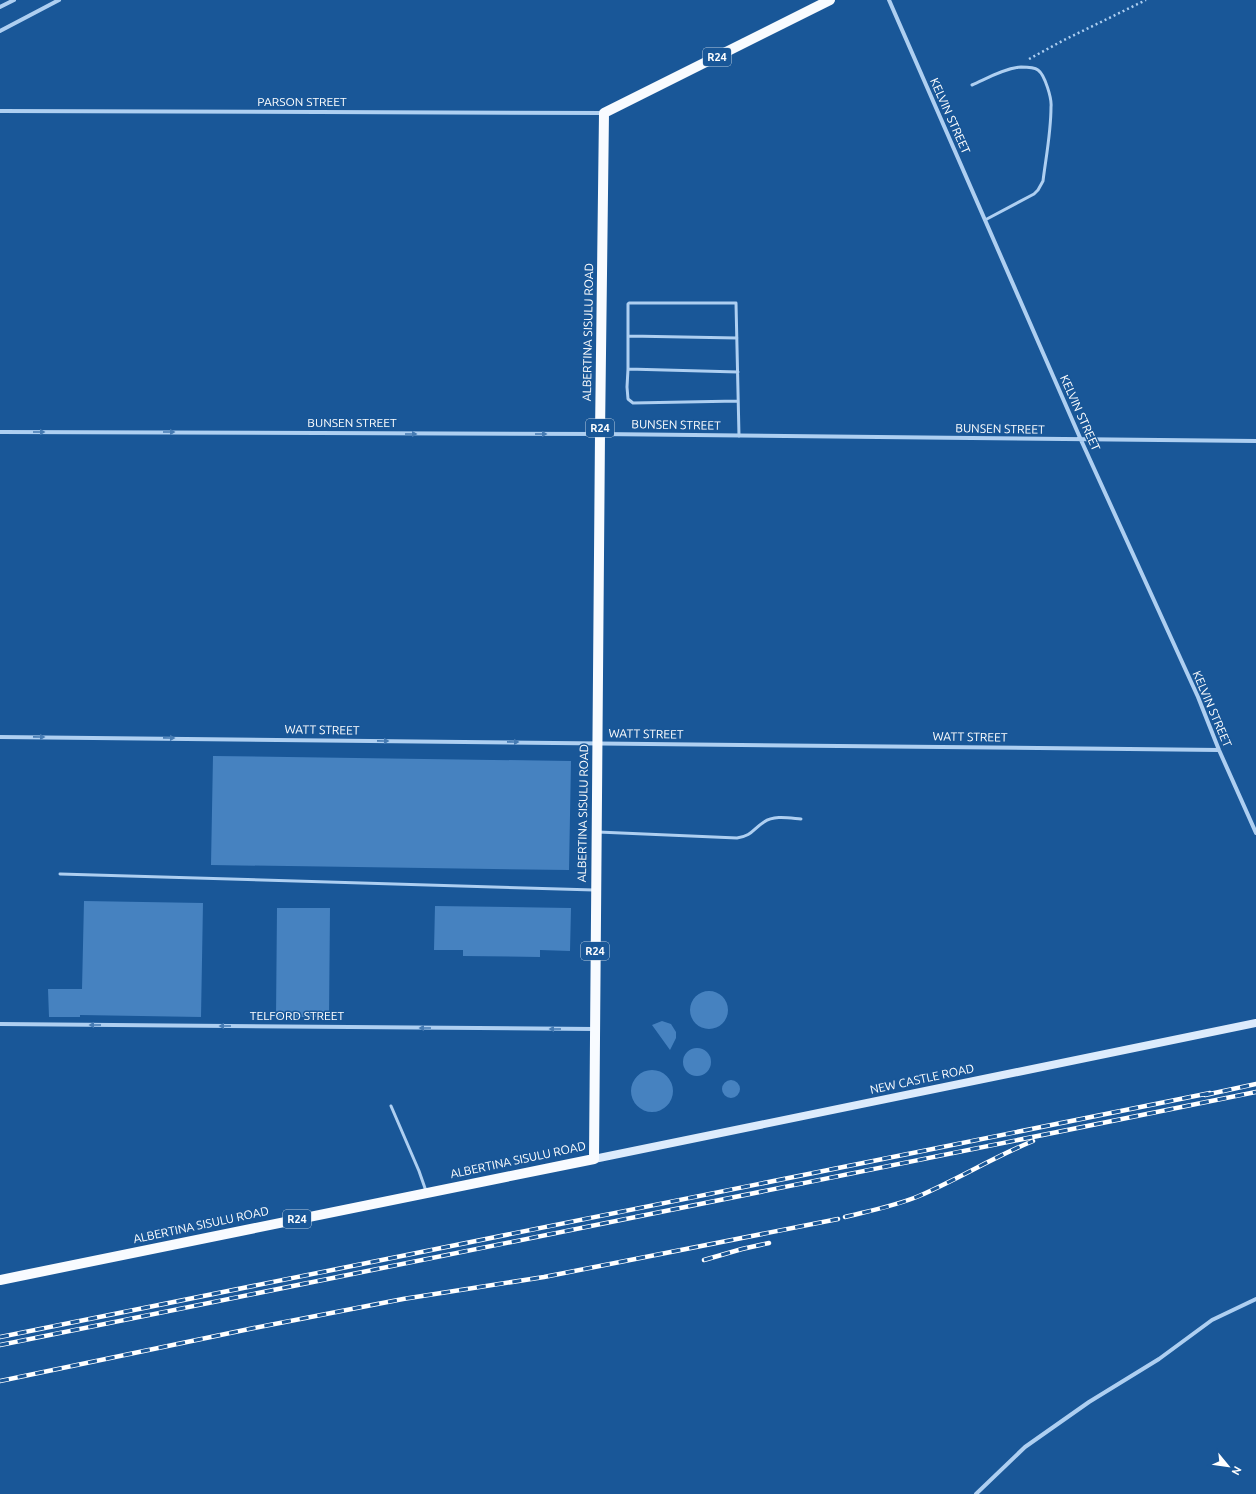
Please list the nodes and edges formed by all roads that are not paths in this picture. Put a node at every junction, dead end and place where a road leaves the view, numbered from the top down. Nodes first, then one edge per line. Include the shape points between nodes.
1 (14, 0) edge
2 (59, 0) edge
3 (830, 0) edge
4 (889, 0) edge
5 (0, 7) edge
6 (0, 31) edge
7 (972, 85) dead end
8 (0, 111) edge
9 (604, 113) junction
10 (985, 220) junction
11 (629, 336) junction
12 (737, 338) junction
13 (628, 369) junction
14 (738, 372) junction
15 (738, 401) junction
16 (0, 432) edge
17 (600, 434) junction
18 (739, 436) junction
19 (1081, 440) junction
20 (1256, 441) edge
21 (0, 737) edge
22 (597, 743) junction
23 (1219, 750) junction
24 (801, 819) dead end
25 (596, 832) junction
26 (1256, 833) edge
27 (60, 874) dead end
28 (596, 890) junction
29 (1256, 1023) edge
30 (0, 1024) edge
31 (594, 1029) junction
32 (392, 1106) dead end
33 (594, 1159) junction
34 (427, 1193) junction
35 (0, 1280) edge
36 (1256, 1299) edge
37 (976, 1494) edge

1 - 5 street
2 - 6 street
3 - 9 main road, R24
4 - 10 street, KELVIN STREET
7 - 10 lane via 1020,67 1035,69 1042,74 1052,106 1043,181 1038,190
8 - 9 street, PARSON STREET
9 - 17 main road, ALBERTINA SISULU ROAD / R24
10 - 19 street, KELVIN STREET
11 - 12 lane
11 - 12 lane via 630,303 736,303
11 - 13 lane
12 - 14 lane
13 - 14 lane
13 - 15 lane via 628,399 633,403
14 - 15 lane
15 - 18 lane
16 -> 17 street, BUNSEN STREET
17 - 18 street, BUNSEN STREET
17 - 22 main road, ALBERTINA SISULU ROAD / R24
18 - 19 street, BUNSEN STREET
19 - 20 street, BUNSEN STREET
19 - 23 street, KELVIN STREET via 1198,697
21 -> 22 street, WATT STREET
22 - 23 street, WATT STREET
22 - 25 main road, ALBERTINA SISULU ROAD / R24
23 - 26 street, KELVIN STREET
24 - 25 lane via 772,818 764,821 745,837 737,838
25 - 28 main road, ALBERTINA SISULU ROAD / R24
27 - 28 lane
28 - 31 main road, ALBERTINA SISULU ROAD / R24
29 - 33 street, NEW CASTLE ROAD
31 -> 30 street, TELFORD STREET
31 - 33 main road, ALBERTINA SISULU ROAD / R24
32 - 34 lane
33 - 34 main road, ALBERTINA SISULU ROAD / R24
34 - 35 main road, ALBERTINA SISULU ROAD / R24
36 - 37 street via 1212,1320 1159,1359 1089,1402 1025,1448

